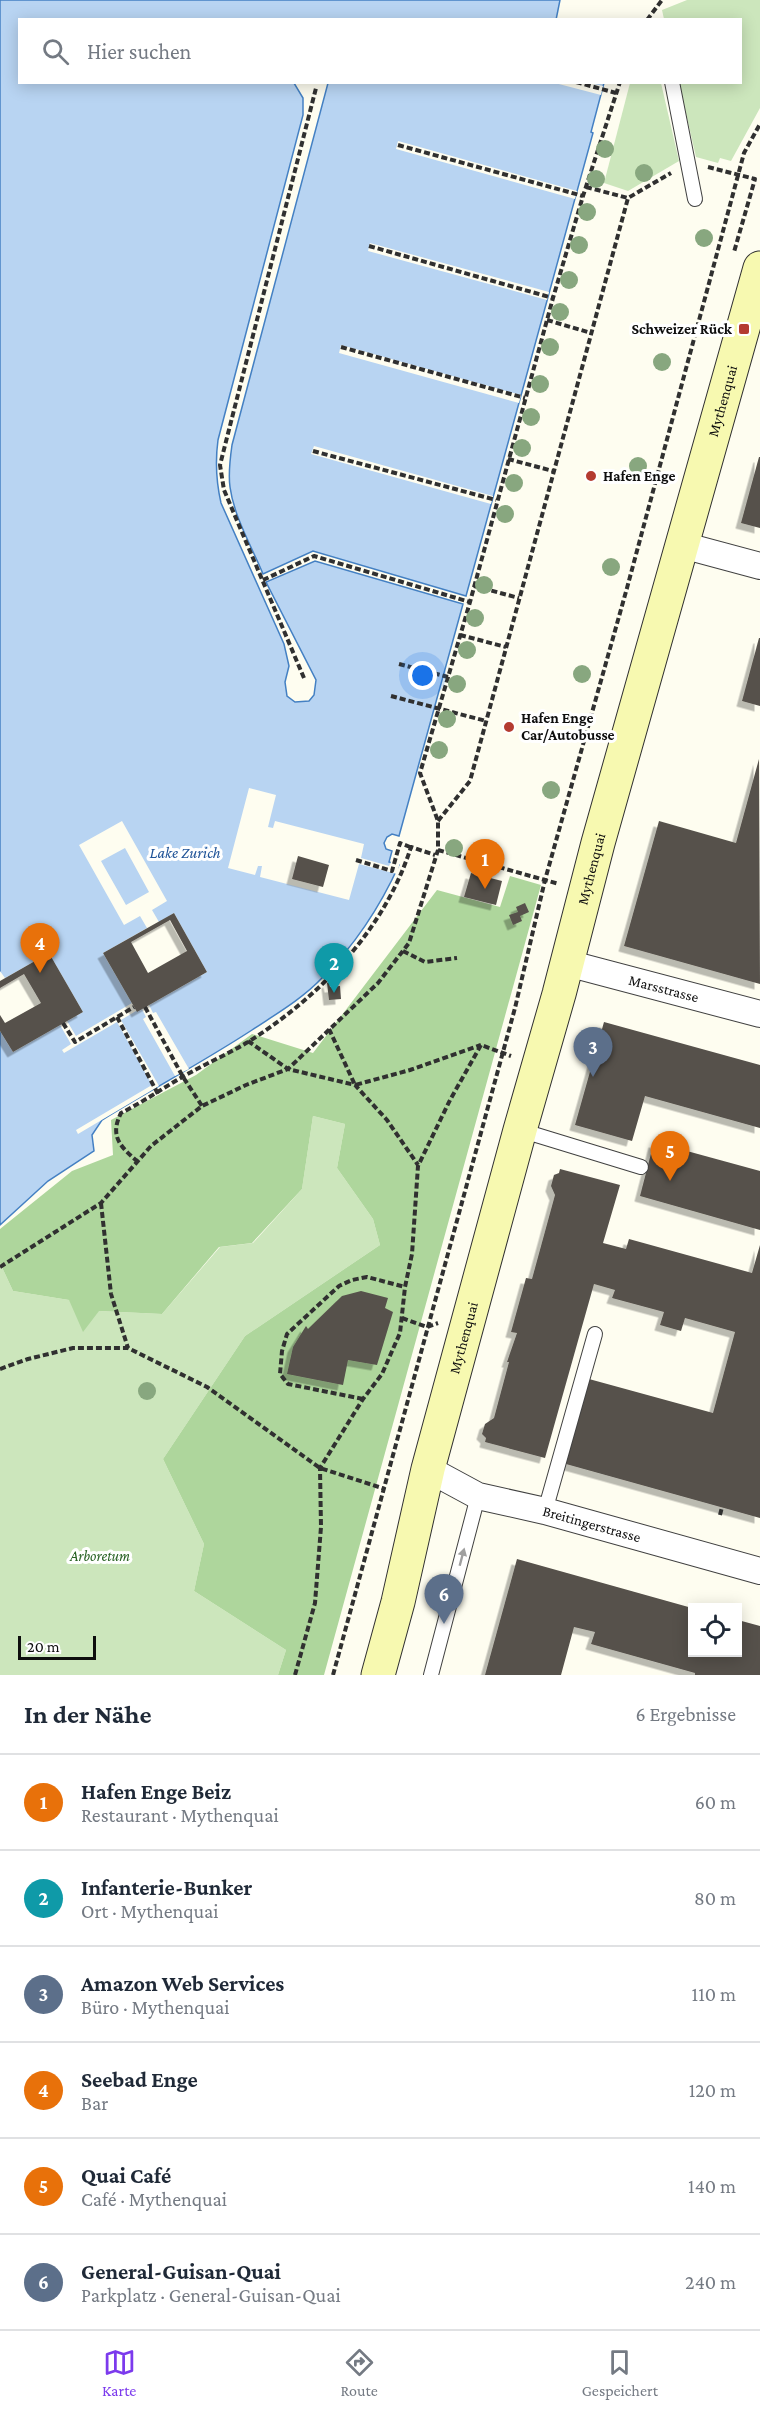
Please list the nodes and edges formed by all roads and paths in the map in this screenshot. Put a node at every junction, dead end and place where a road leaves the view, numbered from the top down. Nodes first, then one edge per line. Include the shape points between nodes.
1 (662, 0) edge
2 (648, 18) edge
3 (583, 84) edge
4 (619, 84) edge
5 (672, 84) edge
6 (316, 88) dead end
7 (616, 93) junction
8 (760, 124) edge
9 (398, 145) dead end
10 (689, 162) junction
11 (738, 175) junction
12 (755, 179) dead end
13 (586, 187) junction
14 (583, 196) junction
15 (628, 198) junction
16 (695, 199) dead end
17 (369, 246) dead end
18 (760, 268) edge
19 (553, 298) junction
20 (547, 321) junction
21 (591, 333) junction
22 (341, 347) dead end
23 (525, 398) junction
24 (314, 451) dead end
25 (508, 459) junction
26 (554, 471) junction
27 (496, 500) junction
28 (682, 545) junction
29 (760, 566) edge
30 (263, 580) junction
31 (474, 586) junction
32 (519, 598) junction
33 (470, 602) junction
34 (460, 635) junction
35 (506, 647) junction
36 (399, 664) dead end
37 (448, 677) junction
38 (304, 678) dead end
39 (391, 696) dead end
40 (439, 710) junction
41 (486, 722) junction
42 (438, 821) junction
43 (411, 847) junction
44 (437, 852) junction
45 (356, 860) dead end
46 (545, 880) junction
47 (560, 884) dead end
48 (403, 951) junction
49 (457, 958) dead end
50 (567, 963) junction
51 (134, 1007) dead end
52 (145, 1007) dead end
53 (760, 1014) edge
54 (117, 1017) junction
55 (63, 1023) dead end
56 (329, 1029) junction
57 (248, 1041) junction
58 (481, 1045) junction
59 (502, 1054) junction
60 (288, 1069) junction
61 (183, 1077) junction
62 (355, 1085) junction
63 (158, 1094) junction
64 (202, 1106) junction
65 (520, 1130) junction
66 (138, 1162) junction
67 (418, 1166) junction
68 (641, 1167) dead end
69 (101, 1203) junction
70 (0, 1267) edge
71 (405, 1287) junction
72 (595, 1334) dead end
73 (128, 1348) junction
74 (0, 1369) edge
75 (363, 1399) junction
76 (320, 1467) junction
77 (428, 1469) junction
78 (385, 1489) junction
79 (478, 1496) junction
80 (722, 1507) dead end
81 (538, 1509) junction
82 (720, 1515) dead end
83 (760, 1571) edge
84 (294, 1675) edge
85 (333, 1675) edge
86 (378, 1675) edge
87 (431, 1675) edge

1 - 2 path
3 - 7 path
4 - 7 path
5 - 10 lane
6 - 30 path via 220,465 224,490
7 - 13 path
8 - 11 path via 744,153
9 - 14 path
10 - 11 path
10 - 15 path
10 - 16 lane
11 - 12 path
11 - 46 path
13 - 14 path
13 - 15 path
14 - 19 path
15 - 21 path
17 - 19 path
18 - 28 main road, Mythenquai
19 - 20 path
20 - 21 path
20 - 23 path
21 - 26 path
22 - 23 path
23 - 25 path
24 - 27 path
25 - 26 path
25 - 27 path
26 - 32 path
27 - 31 path
28 - 29 street
28 - 50 main road, Mythenquai
30 - 33 path via 314,556
30 - 38 path
31 - 32 path
31 - 33 path
32 - 35 path
33 - 34 path
34 - 35 path
34 - 37 path
35 - 41 path
36 - 37 path
37 - 40 path
39 - 40 path
40 - 41 path
40 - 42 path via 420,773
41 - 42 path via 470,781
42 - 44 path
43 - 44 path
43 - 45 path via 400,843 392,871
43 - 57 path via 383,911 346,958 305,1000
44 - 46 path
44 - 48 path via 409,943
46 - 47 path
46 - 59 path
48 - 49 path via 425,962
48 - 56 path via 378,983
50 - 53 street, Marsstrasse
50 - 65 main road, Mythenquai
51 - 54 path
52 - 61 path
54 - 55 path via 75,1042
54 - 63 path
56 - 60 path
56 - 62 path
57 - 60 path
57 - 61 path
58 - 59 path
58 - 62 path
58 - 67 path
59 - 78 path
60 - 62 path
60 - 64 path
61 - 63 path
61 - 64 path
62 - 67 path via 387,1120
63 - 66 path via 121,1113 116,1122 117,1140
64 - 66 path
65 - 68 lane
65 - 77 main road, Mythenquai
66 - 69 path
67 - 71 path via 412,1254
69 - 70 path
69 - 73 path via 111,1294
71 - 75 path via 400,1333 382,1374
71 - 75 path via 367,1277 352,1280 339,1286 287,1334 280,1374 288,1383
72 - 81 lane
73 - 74 path via 73,1348
73 - 76 path via 207,1387
75 - 76 path
76 - 78 path
76 - 84 path via 321,1527 315,1603
77 - 79 street, Breitingerstrasse
77 - 86 main road, Mythenquai
78 - 85 path
79 - 81 street, Breitingerstrasse
87 -> 79 lane
80 - 82 path
81 - 83 street, Breitingerstrasse

